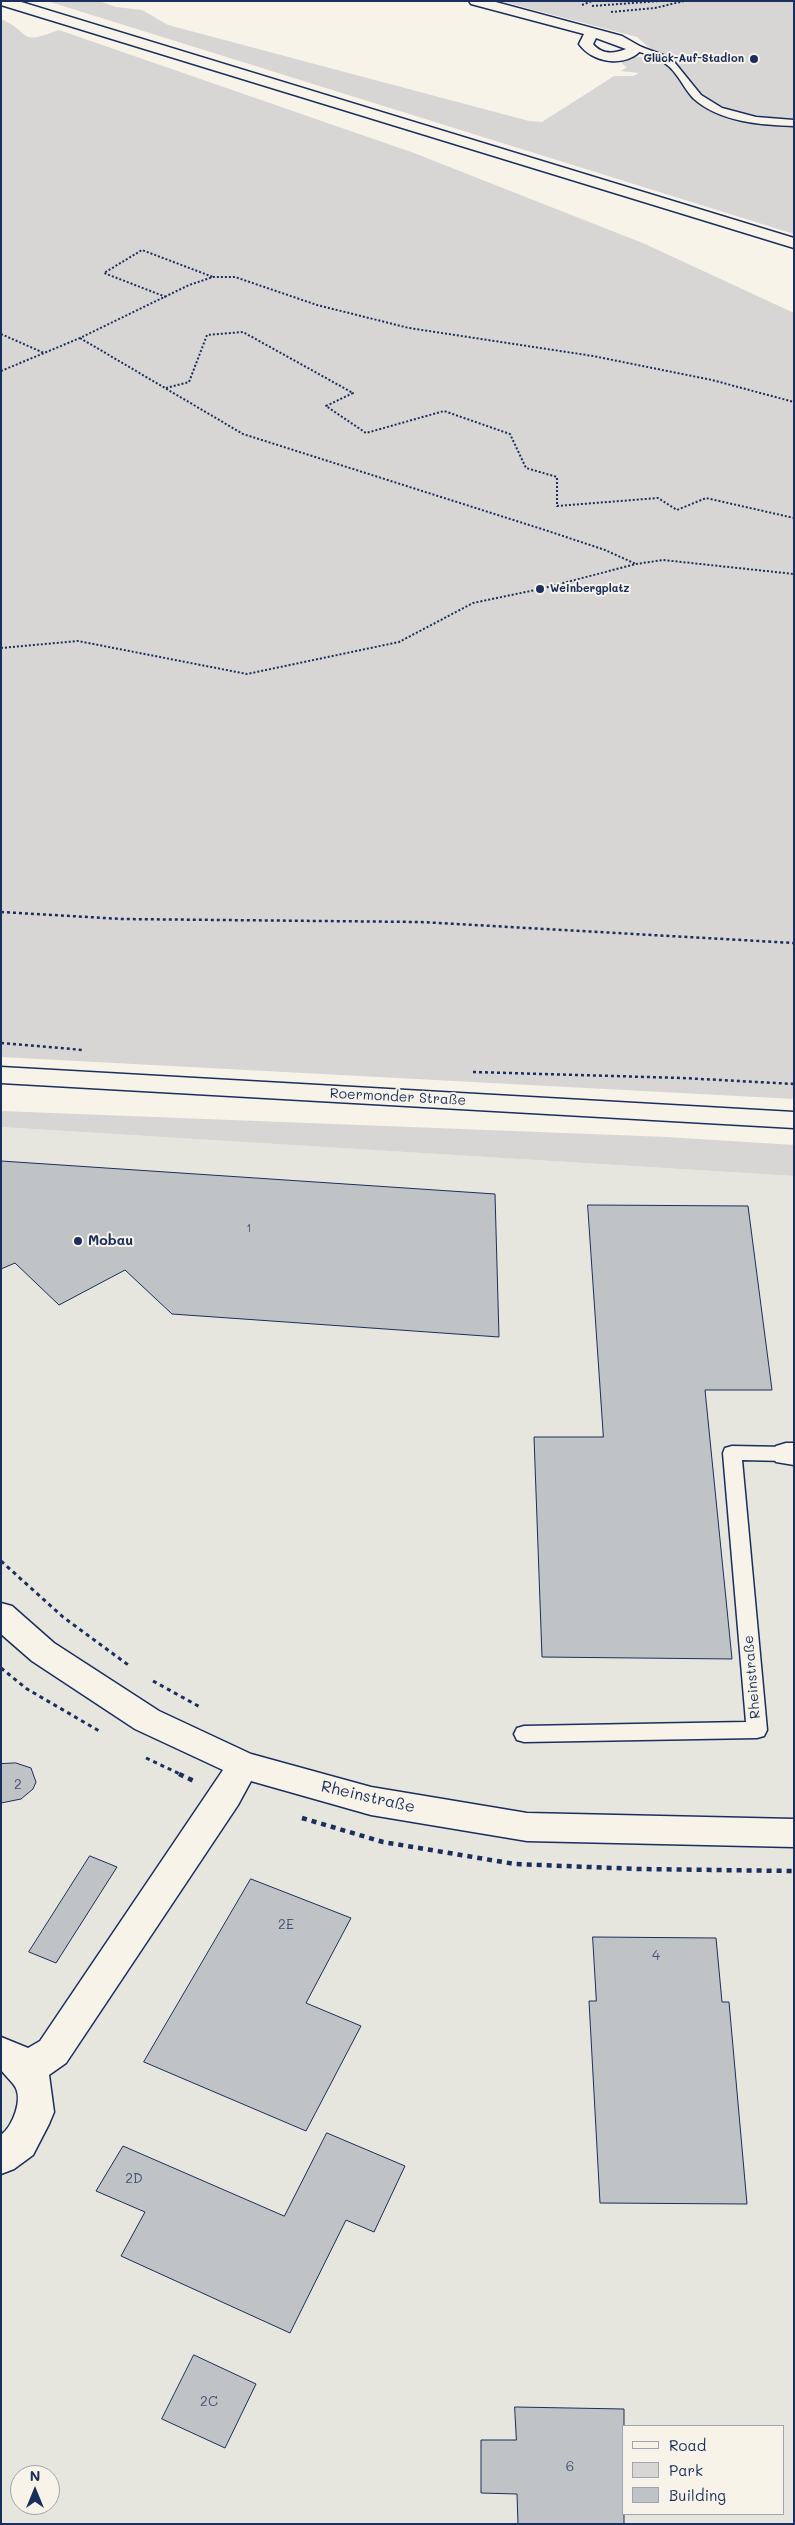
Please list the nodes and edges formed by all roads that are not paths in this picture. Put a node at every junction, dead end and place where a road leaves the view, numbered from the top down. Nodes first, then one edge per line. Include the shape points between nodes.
1 (3, 1) edge
2 (476, 1) edge
3 (591, 34) junction
4 (636, 48) junction
5 (794, 123) edge
6 (794, 243) edge
7 (1, 1075) edge
8 (794, 1120) edge
9 (790, 1454) edge
10 (1, 1615) edge
11 (524, 1734) dead end
12 (243, 1765) junction
13 (794, 1833) edge
14 (13, 2062) edge
15 (1, 2157) edge

1 - 6 main road
2 - 3 main road
3 - 4 main road via 617,39
3 - 4 main road via 586,44 588,50 596,55 628,55
4 - 5 lane via 669,61 698,96 713,108 735,116
7 - 8 main road, Roermonder Straße
9 - 11 lane, Rheinstraße via 732,1453 757,1730
10 - 12 main road, Rheinstraße via 43,1652 147,1720
12 - 13 main road, Rheinstraße via 371,1801 527,1827
12 - 14 main road via 52,2052
14 - 15 main road via 33,2080 36,2112 20,2143

